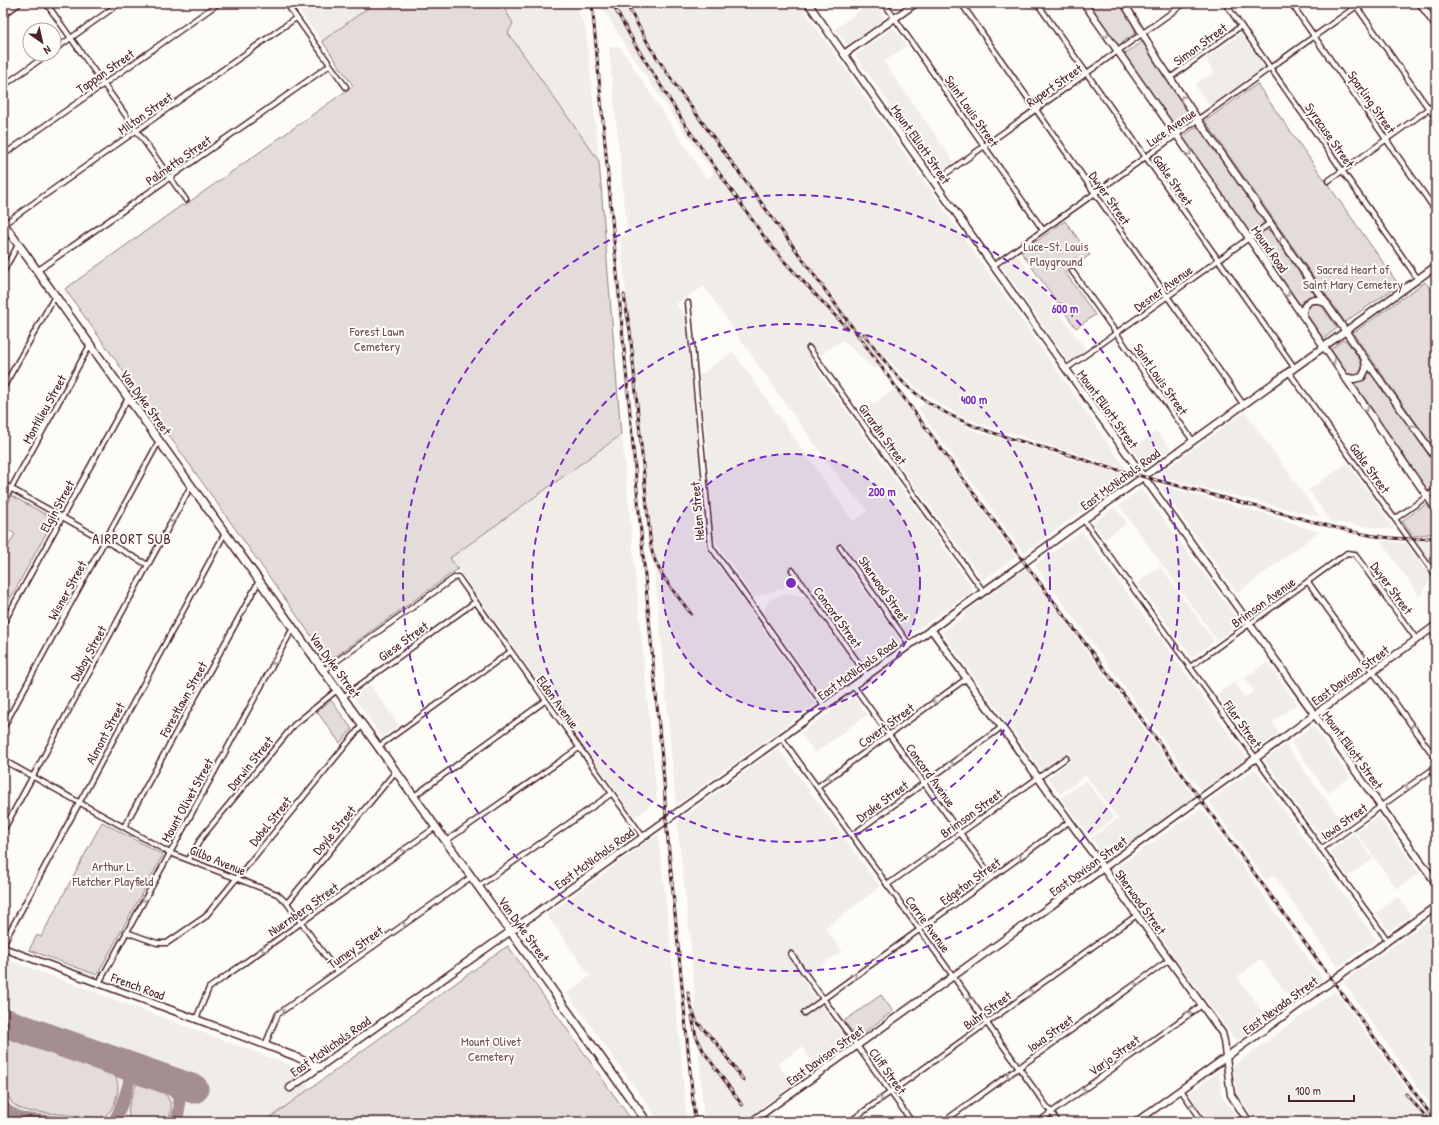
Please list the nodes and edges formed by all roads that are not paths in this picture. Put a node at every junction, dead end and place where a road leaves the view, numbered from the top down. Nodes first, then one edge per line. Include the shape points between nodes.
1 (18, 3) edge
2 (46, 3) edge
3 (120, 3) edge
4 (219, 3) edge
5 (286, 3) edge
6 (808, 3) edge
7 (884, 3) edge
8 (916, 3) edge
9 (961, 3) edge
10 (1037, 3) edge
11 (1084, 3) edge
12 (1124, 3) edge
13 (1186, 3) edge
14 (1225, 3) edge
15 (1291, 3) edge
16 (1361, 3) edge
17 (1420, 3) edge
18 (1355, 5) edge
19 (3, 14) edge
20 (296, 18) junction
21 (895, 18) junction
22 (1241, 26) junction
23 (1436, 26) edge
24 (1143, 34) junction
25 (1314, 36) junction
26 (70, 38) junction
27 (62, 44) edge
28 (1118, 52) junction
29 (844, 54) junction
30 (37, 62) edge
31 (330, 65) junction
32 (1271, 68) junction
33 (1087, 74) junction
34 (1170, 78) junction
35 (104, 84) junction
36 (3, 86) edge
37 (346, 87) dead end
38 (1436, 104) edge
39 (1429, 109) junction
40 (1036, 110) junction
41 (1436, 119) edge
42 (1198, 120) junction
43 (136, 132) junction
44 (1176, 135) junction
45 (1386, 140) junction
46 (985, 146) junction
47 (3, 155) edge
48 (1145, 157) junction
49 (1343, 171) junction
50 (170, 178) junction
51 (1328, 181) dead end
52 (934, 182) junction
53 (1094, 194) junction
54 (186, 200) dead end
55 (1436, 212) edge
56 (1271, 222) junction
57 (4, 224) edge
58 (1043, 230) junction
59 (1249, 238) junction
60 (18, 244) junction
61 (1218, 260) junction
62 (993, 266) junction
63 (1436, 266) edge
64 (38, 271) junction
65 (1072, 271) dead end
66 (3, 272) edge
67 (1418, 279) junction
68 (55, 295) junction
69 (1167, 297) junction
70 (688, 303) dead end
71 (1328, 305) junction
72 (1303, 318) junction
73 (1345, 330) junction
74 (1116, 333) junction
75 (91, 345) junction
76 (1323, 346) junction
77 (809, 348) dead end
78 (1365, 359) junction
79 (1294, 367) junction
80 (1066, 369) junction
81 (1288, 371) junction
82 (1344, 377) junction
83 (3, 388) edge
84 (129, 398) junction
85 (1243, 404) junction
86 (159, 441) junction
87 (1193, 441) junction
88 (1436, 458) edge
89 (1143, 476) junction
90 (3, 484) edge
91 (191, 485) junction
92 (11, 489) junction
93 (1436, 490) edge
94 (1427, 496) junction
95 (3, 504) edge
96 (1436, 510) edge
97 (62, 517) junction
98 (1083, 519) junction
99 (1395, 519) junction
100 (225, 533) junction
101 (105, 541) junction
102 (840, 547) dead end
103 (1347, 553) joint
104 (148, 565) junction
105 (792, 570) dead end
106 (1436, 576) edge
107 (259, 581) junction
108 (1308, 582) junction
109 (983, 591) junction
110 (475, 602) junction
111 (3, 624) edge
112 (1249, 625) junction
113 (1436, 625) edge
114 (293, 628) junction
115 (931, 628) junction
116 (1431, 630) junction
117 (1436, 637) edge
118 (1417, 640) junction
119 (909, 644) junction
120 (510, 652) junction
121 (1190, 667) junction
122 (324, 670) junction
123 (1373, 672) junction
124 (867, 675) junction
125 (967, 678) junction
126 (853, 685) junction
127 (338, 690) junction
128 (343, 697) junction
129 (545, 701) junction
130 (824, 706) junction
131 (1315, 715) junction
132 (362, 724) junction
133 (1002, 727) junction
134 (3, 728) edge
135 (889, 735) junction
136 (781, 737) junction
137 (378, 747) junction
138 (579, 748) junction
139 (1066, 758) dead end
140 (1256, 758) junction
141 (1436, 758) edge
142 (3, 760) edge
143 (1436, 767) edge
144 (396, 771) junction
145 (33, 776) junction
146 (1038, 777) junction
147 (924, 783) junction
148 (817, 787) junction
149 (611, 794) junction
150 (414, 796) junction
151 (80, 802) junction
152 (1381, 807) junction
153 (1070, 821) junction
154 (124, 827) junction
155 (436, 827) junction
156 (3, 831) edge
157 (960, 833) junction
158 (852, 835) junction
159 (643, 837) junction
160 (446, 841) junction
161 (1321, 849) junction
162 (170, 852) junction
163 (190, 859) junction
164 (1104, 868) junction
165 (471, 876) junction
166 (992, 877) junction
167 (237, 878) junction
168 (1436, 883) edge
169 (888, 885) junction
170 (479, 886) junction
171 (287, 903) junction
172 (1436, 906) edge
173 (1137, 915) junction
174 (300, 923) junction
175 (919, 929) junction
176 (126, 932) junction
177 (511, 932) junction
178 (1388, 941) junction
179 (3, 944) edge
180 (3, 948) edge
181 (791, 954) dead end
182 (1169, 960) junction
183 (337, 972) junction
184 (953, 976) junction
185 (99, 983) junction
186 (823, 998) junction
187 (1202, 1005) junction
188 (804, 1013) dead end
189 (196, 1018) junction
190 (987, 1023) junction
191 (265, 1045) junction
192 (857, 1046) junction
193 (1226, 1057) junction
194 (314, 1068) junction
195 (1019, 1068) junction
196 (290, 1088) dead end
197 (1181, 1090) junction
198 (890, 1092) junction
199 (1051, 1112) junction
200 (759, 1120) edge
201 (647, 1122) edge
202 (751, 1122) edge
203 (849, 1122) edge
204 (912, 1122) edge
205 (943, 1122) edge
206 (1038, 1122) edge
207 (1058, 1122) edge
208 (1136, 1122) edge
209 (1203, 1122) edge
210 (1249, 1122) edge

1 - 19 main road
2 - 26 street
3 - 26 street
4 - 35 street, Tappan Street
5 - 20 street
6 - 29 main road, Mount Elliott Street
7 - 21 street, Saint Louis Street
8 - 21 main road
9 - 40 street, Dwyer Street
10 - 33 street, Gable Street
11 -> 28 main road, Mound Road
12 - 24 main road, Mound Road
13 - 24 street, Rupert Street
14 - 22 street, Syracuse Street
15 - 25 street, Sparling Street
16 - 18 street, Luce Avenue
17 - 23 main road
18 - 25 street, Luce Avenue
18 - 39 street
20 - 31 street
20 - 43 street, Milton Street
21 - 29 main road
21 - 46 street, Saint Louis Street
22 - 32 street, Syracuse Street
22 - 34 street, Simon Street
24 - 28 street, Rupert Street
24 - 34 main road, Mound Road
25 - 32 street, Luce Avenue
25 - 45 street, Sparling Street
26 - 27 street
26 - 35 street
28 - 33 street, Rupert Street
28 - 44 main road, Mound Road
29 - 52 main road, Mount Elliott Street
30 - 36 street
31 - 37 street
31 - 50 street, Palmetto Street
32 - 42 street, Luce Avenue
32 - 49 street, Syracuse Street
33 - 40 street, Rupert Street
33 - 48 street, Gable Street
42 -> 34 main road, Mound Road
35 - 43 street
35 - 47 street, Tappan Street
38 - 39 street
39 - 41 street
39 - 45 street
40 - 46 street, Rupert Street
40 - 53 street, Dwyer Street
42 - 44 street, Luce Avenue
42 - 56 main road, Mound Road
43 - 50 street
43 - 57 street, Milton Street
44 - 48 street, Luce Avenue
44 -> 59 main road, Mound Road
45 - 49 street
45 - 55 street, Sparling Street
46 - 52 street, Rupert Street
46 - 58 street, Saint Louis Street
48 - 53 street, Luce Avenue
48 - 61 street, Gable Street
49 - 51 street
49 - 67 street, Syracuse Street
50 - 54 street
50 - 64 street, Palmetto Street
52 - 62 main road, Mount Elliott Street
53 - 58 street, Luce Avenue
53 - 69 street, Dwyer Street
56 - 59 street, Desner Avenue
71 -> 56 main road, Mound Road
57 - 60 main road, Van Dyke Street
58 - 62 street, Luce Avenue
59 - 61 street, Desner Avenue
59 -> 72 main road, Mound Road
60 - 64 main road, Van Dyke Street
60 - 66 street
61 - 69 street, Desner Avenue
61 - 79 street, Gable Street
62 - 80 main road, Mount Elliott Street
63 - 67 main road, East McNichols Road
64 - 68 main road, Van Dyke Street
65 - 74 street, Saint Louis Street
67 - 73 main road, East McNichols Road
68 - 75 main road, Van Dyke Street
68 - 83 street
69 - 74 street, Desner Avenue
69 - 85 street, Dwyer Street
70 - 130 street, Helen Street via 710,547
71 - 72 main road via 1319,300 1311,300 1305,304
71 - 73 main road, Mound Road
72 - 76 main road, Mound Road
73 - 76 main road, East McNichols Road
73 - 78 main road, Mound Road
74 - 80 street, Desner Avenue
74 - 87 street, Saint Louis Street
75 - 84 main road, Van Dyke Street
75 - 92 street, Montilieu Street
76 - 79 main road, East McNichols Road
76 -> 82 main road, Mound Road
77 - 109 street, Girardin Street
78 - 82 main road via 1366,369 1362,377 1354,380
88 -> 78 main road, Mound Road
79 - 81 main road, East McNichols Road
80 - 89 main road, Mount Elliott Street
81 - 85 main road, East McNichols Road
81 - 99 street, Gable Street
82 -> 94 main road, Mound Road
84 - 86 main road, Van Dyke Street
84 - 97 street, Elgin Street
85 - 87 main road, East McNichols Road
86 - 91 main road, Van Dyke Street
86 - 101 street, Wisner Street
87 - 89 main road, East McNichols Road
89 - 98 main road, East McNichols Road
89 - 112 main road, Mount Elliott Street
90 - 92 street
91 - 100 main road, Van Dyke Street
91 -> 104 street, Dubay Street
92 - 95 street, Montilieu Street
92 - 97 street
93 - 94 street
94 - 96 main road, Mound Road
94 - 99 street
97 - 101 street
97 - 111 street, Elgin Street
98 - 109 main road, East McNichols Road
98 - 121 street, Filer Street
99 - 106 street, Gable Street
100 - 107 main road, Van Dyke Street
100 - 151 street, Almont Street
101 - 104 street
101 - 134 street, Wisner Street
102 - 119 street, Sherwood Street
103 - 108 street, Brimson Avenue
103 - 118 street, Dwyer Street via 1354,554 1366,568
104 -> 145 street, Dubay Street
105 - 124 street, Concord Street
107 - 114 main road, Van Dyke Street
107 - 154 street, Forestlawn Street
108 - 112 street, Brimson Avenue
108 - 123 street
109 - 115 main road, East McNichols Road
110 - 120 street, Eldon Avenue
110 - 122 street, Eldon Avenue via 459,578 454,578
110 - 128 street, Giese Street
112 - 121 street, Brimson Avenue
112 - 131 main road, Mount Elliott Street
113 - 116 main road, East Davison Street
114 - 122 main road, Van Dyke Street
114 -> 162 street, Mount Olivet Street
115 - 119 main road, East McNichols Road
115 - 125 main road, Sherwood Street
116 - 117 street
116 - 118 main road, East Davison Street
118 - 123 main road, East Davison Street
119 - 124 main road, East McNichols Road
120 - 129 street, Eldon Avenue
120 - 137 street
121 - 140 street, Filer Street
122 - 127 main road, Van Dyke Street
123 - 131 main road, East Davison Street
141 -> 123 street
124 - 126 main road, East McNichols Road
125 - 133 main road, Sherwood Street
125 -> 135 street, Covert Street
126 - 130 main road, East McNichols Road
126 - 135 street, Concord Avenue
127 - 128 main road, Van Dyke Street
127 - 163 street, Darwin Street via 294,725 202,837
128 - 132 main road, Van Dyke Street
129 - 138 street, Eldon Avenue
129 - 150 street
130 - 136 main road, East McNichols Road
131 - 140 main road, East Davison Street
131 - 152 main road, Mount Elliott Street
132 - 137 main road, Van Dyke Street
132 - 167 street, Dobel Street
133 - 146 main road, Sherwood Street
147 -> 133 street, Drake Street
135 - 147 street, Concord Avenue
135 -> 148 street, Covert Street
136 - 148 street, Carrie Avenue
136 - 159 main road, East McNichols Road
137 - 144 main road, Van Dyke Street
138 - 149 street, Eldon Avenue
138 - 160 street
139 - 146 street, Brimson Street
140 - 161 street, Filer Street
140 - 164 main road, East Davison Street
142 - 145 street, Gilbo Avenue
143 -> 152 street, Iowa Street
144 - 150 main road, Van Dyke Street
144 - 171 street, Doyle Street
145 - 151 street, Gilbo Avenue
145 - 156 street, Dubay Street
146 - 153 main road, Sherwood Street
146 - 157 street, Brimson Street
147 - 157 street, Concord Avenue
147 - 158 street, Drake Street
148 - 158 street, Carrie Avenue
149 - 159 street, Eldon Avenue
149 - 170 street
150 - 155 main road, Van Dyke Street
151 - 154 street, Gilbo Avenue
151 - 179 street, Almont Street
152 - 161 street, Iowa Street
152 - 168 main road, Mount Elliott Street
153 - 164 main road, Sherwood Street
166 -> 153 street, Edgeton Street
154 - 162 street, Gilbo Avenue
155 - 160 main road, Van Dyke Street
155 -> 174 street, Nuernberg Street
157 - 166 street, Concord Avenue
157 -> 169 street, Brimson Street
158 - 169 street, Carrie Avenue
159 - 177 main road, East McNichols Road
160 - 165 main road, Van Dyke Street
161 - 178 street, Filer Street
162 - 163 street, Gilbo Avenue
162 -> 176 street, Mount Olivet Street
163 - 167 street, Gilbo Avenue
164 - 173 main road, Sherwood Street
164 - 184 main road, East Davison Street
165 - 170 main road, Van Dyke Street
183 -> 165 street, Tumey Street
166 - 175 street, Edgeton Street
167 - 171 street, Gilbo Avenue via 277,894
167 - 176 street, Dobel Street via 205,917 167,944
169 - 175 street, Carrie Avenue
170 - 177 main road, Van Dyke Street
171 - 174 street, Gilbo Avenue
172 - 178 main road, East Nevada Street
173 - 182 main road, Sherwood Street
190 -> 173 street, Buhr Street
174 - 183 street, Gilbo Avenue
174 -> 189 street, Nuernberg Street via 209,988
175 - 184 street, Carrie Avenue
186 -> 175 street, Edgeton Street
176 - 185 street, Mount Olivet Street
177 - 194 main road, East McNichols Road via 321,1067
177 - 201 main road, Van Dyke Street
178 - 193 main road, East Nevada Street
180 - 185 main road, French Road
181 - 186 street, Cliff Street
182 - 187 main road, Sherwood Street
182 -> 195 street, Iowa Street
191 -> 183 street, Tumey Street via 278,1014
190 -> 184 street, Carrie Avenue
184 - 192 main road, East Davison Street
185 - 189 main road, French Road
186 - 188 street, Edgeton Street
186 - 192 street, Cliff Street
187 - 193 main road, Sherwood Street via 1222,1033
199 -> 187 street, Varjo Street
189 - 191 main road, French Road
190 - 195 street, Carrie Avenue
190 - 198 street, Buhr Street
191 - 194 main road, French Road
192 - 198 street, Cliff Street
192 - 200 main road, East Davison Street
193 - 197 main road, East Nevada Street
193 - 210 main road, Sherwood Street via 1231,1095
194 - 196 main road, East McNichols Road
195 - 199 street, Carrie Avenue
195 -> 205 street, Iowa Street
197 - 208 main road, East Nevada Street
209 -> 197 street
203 -> 198 street, Buhr Street
198 - 204 street, Cliff Street
199 - 206 street, Varjo Street
199 - 207 street, Carrie Avenue
200 - 202 main road, East Davison Street

